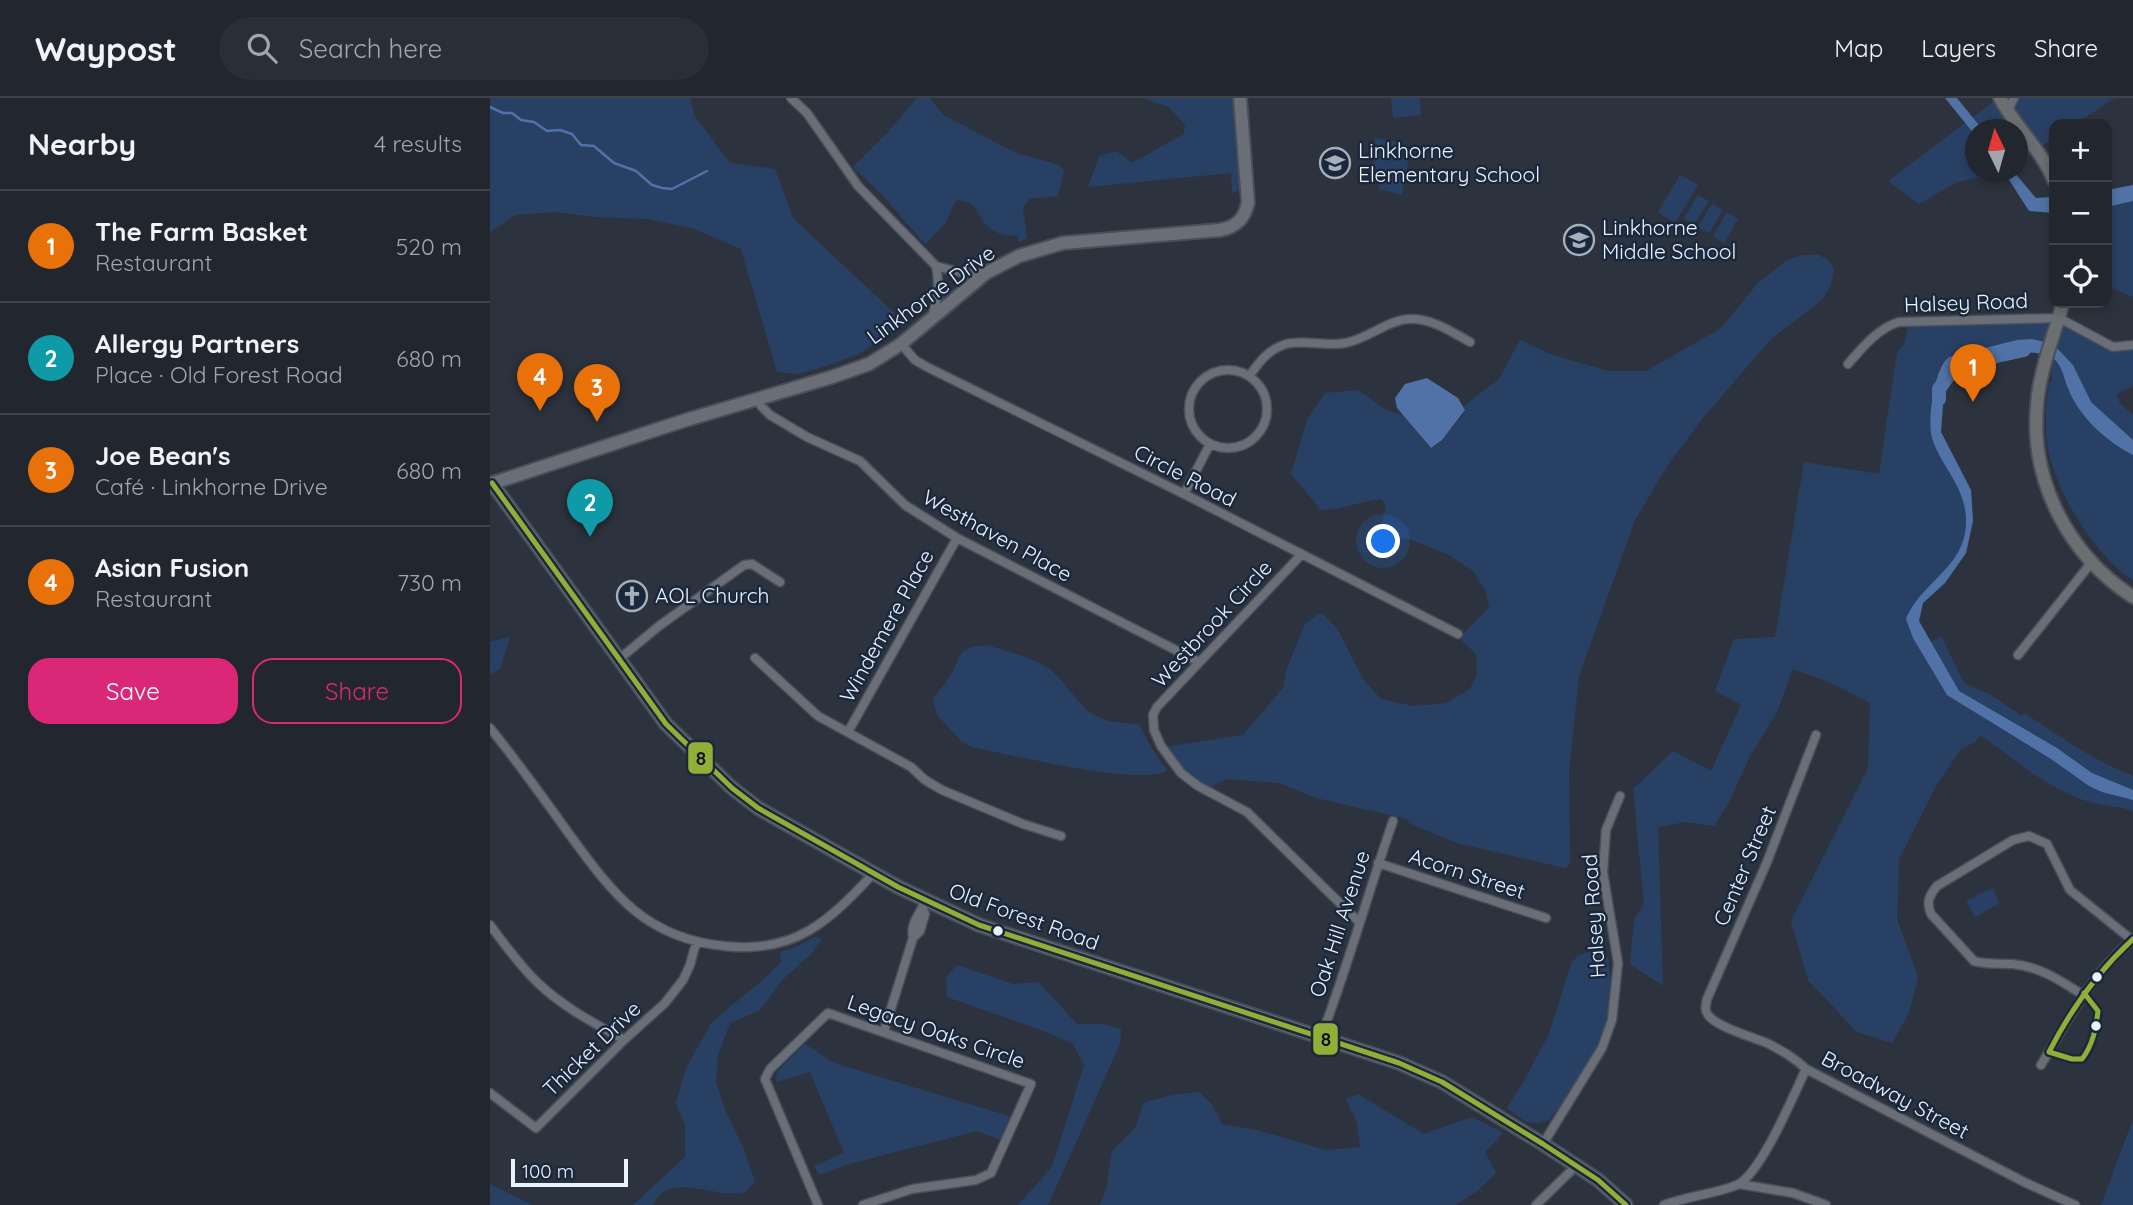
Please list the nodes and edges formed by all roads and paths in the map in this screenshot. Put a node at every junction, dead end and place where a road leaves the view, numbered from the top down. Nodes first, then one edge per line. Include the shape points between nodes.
1 (791, 98) edge
2 (1240, 98) edge
3 (2000, 98) edge
4 (2014, 98) edge
5 (2007, 112) junction
6 (2049, 172) edge
7 (936, 265) junction
8 (986, 273) junction
9 (2062, 308) edge
10 (932, 317) junction
11 (2058, 321) junction
12 (1470, 342) dead end
13 (901, 344) junction
14 (2133, 345) edge
15 (1848, 364) dead end
16 (1250, 375) junction
17 (759, 398) junction
18 (1210, 444) junction
19 (491, 484) edge
20 (1184, 494) junction
21 (957, 538) junction
22 (1302, 554) junction
23 (2091, 564) junction
24 (780, 582) dead end
25 (2133, 597) edge
26 (1458, 634) dead end
27 (2018, 655) dead end
28 (755, 658) dead end
29 (618, 660) junction
30 (1199, 662) junction
31 (490, 728) edge
32 (848, 732) junction
33 (1816, 735) dead end
34 (1620, 796) dead end
35 (1392, 821) dead end
36 (1060, 836) dead end
37 (1378, 863) junction
38 (874, 873) junction
39 (924, 904) junction
40 (1546, 918) dead end
41 (1359, 922) junction
42 (490, 925) edge
43 (2133, 940) edge
44 (696, 943) junction
45 (2083, 995) junction
46 (1706, 1010) joint
47 (884, 1031) junction
48 (1321, 1037) junction
49 (624, 1040) junction
50 (2041, 1065) dead end
51 (1806, 1069) junction
52 (490, 1093) edge
53 (1543, 1144) junction
54 (1577, 1165) junction
55 (1739, 1184) junction
56 (818, 1205) edge
57 (863, 1205) edge
58 (1536, 1205) edge
59 (1626, 1205) edge
60 (1664, 1205) edge
61 (1826, 1205) edge
62 (2074, 1205) edge

1 - 7 street via 813,121 858,186
2 - 8 main road, Linkhorne Drive via 1248,194 1247,210 1235,225 1063,243 1019,256
3 - 5 main road
4 - 5 street
5 - 6 main road
7 - 8 street via 963,273
7 - 10 street via 939,295
8 - 10 main road, Linkhorne Drive
9 - 11 main road
10 - 13 main road, Linkhorne Drive
11 - 14 street via 2113,347
11 - 15 street, Halsey Road via 1899,322 1872,338
11 - 23 main road via 2037,404 2037,450 2059,516
12 - 16 street via 1436,324 1410,319 1344,343 1287,344 1270,351
13 - 17 main road, Linkhorne Drive via 854,370
13 - 20 street, Circle Road via 927,367
16 - 18 street via 1265,400 1264,426 1247,444 1234,448
16 - 18 street via 1223,369 1195,386 1189,418 1200,438
17 - 19 main road, Linkhorne Drive
17 - 21 street, Westhaven Place via 770,415 860,461 905,505
18 - 20 street
19 - 29 main road, Old Forest Road
20 - 22 street, Circle Road
21 - 30 street, Westhaven Place
21 - 32 street, Windemere Place
22 - 26 street, Circle Road
22 - 30 street, Westbrook Circle
23 - 25 main road
23 - 27 street
24 - 29 street via 752,564 744,565
28 - 32 street via 818,716
29 - 38 main road, Old Forest Road via 666,724 732,788
30 - 41 street, Westbrook Circle via 1153,715 1161,746 1181,773 1247,812
31 - 44 street via 607,885 649,921
32 - 36 street via 911,766 942,790
33 - 46 street, Center Street
34 - 53 street, Halsey Road via 1606,830 1604,872 1618,962 1612,1020 1602,1048
35 - 37 street, Oak Hill Avenue
37 - 40 street, Acorn Street
37 - 41 street, Oak Hill Avenue
38 - 39 main road, Old Forest Road
38 - 44 street via 840,909 782,943 736,948
39 - 47 street via 920,931 913,938
39 - 48 main road, Old Forest Road
41 - 48 street, Oak Hill Avenue
42 - 49 street via 538,984
43 - 45 street
43 - 45 street via 2070,890 2047,844 2028,836 1930,894 1931,914 1974,961 2025,965
44 - 49 street, Thicket Drive via 683,980
45 - 50 street
46 - 51 street, Broadway Street via 1717,1022 1769,1044
47 - 56 street, Legacy Oaks Circle via 828,1013 765,1079
47 - 57 street, Legacy Oaks Circle via 1031,1084 991,1173 976,1180 912,1189
48 - 53 main road, Old Forest Road via 1428,1075
49 - 52 street, Thicket Drive via 536,1128
51 - 55 street via 1768,1147
51 - 62 street, Broadway Street
53 - 54 main road, Old Forest Road
54 - 58 street
54 - 59 main road, Old Forest Road
55 - 60 street
55 - 61 street via 1793,1193

